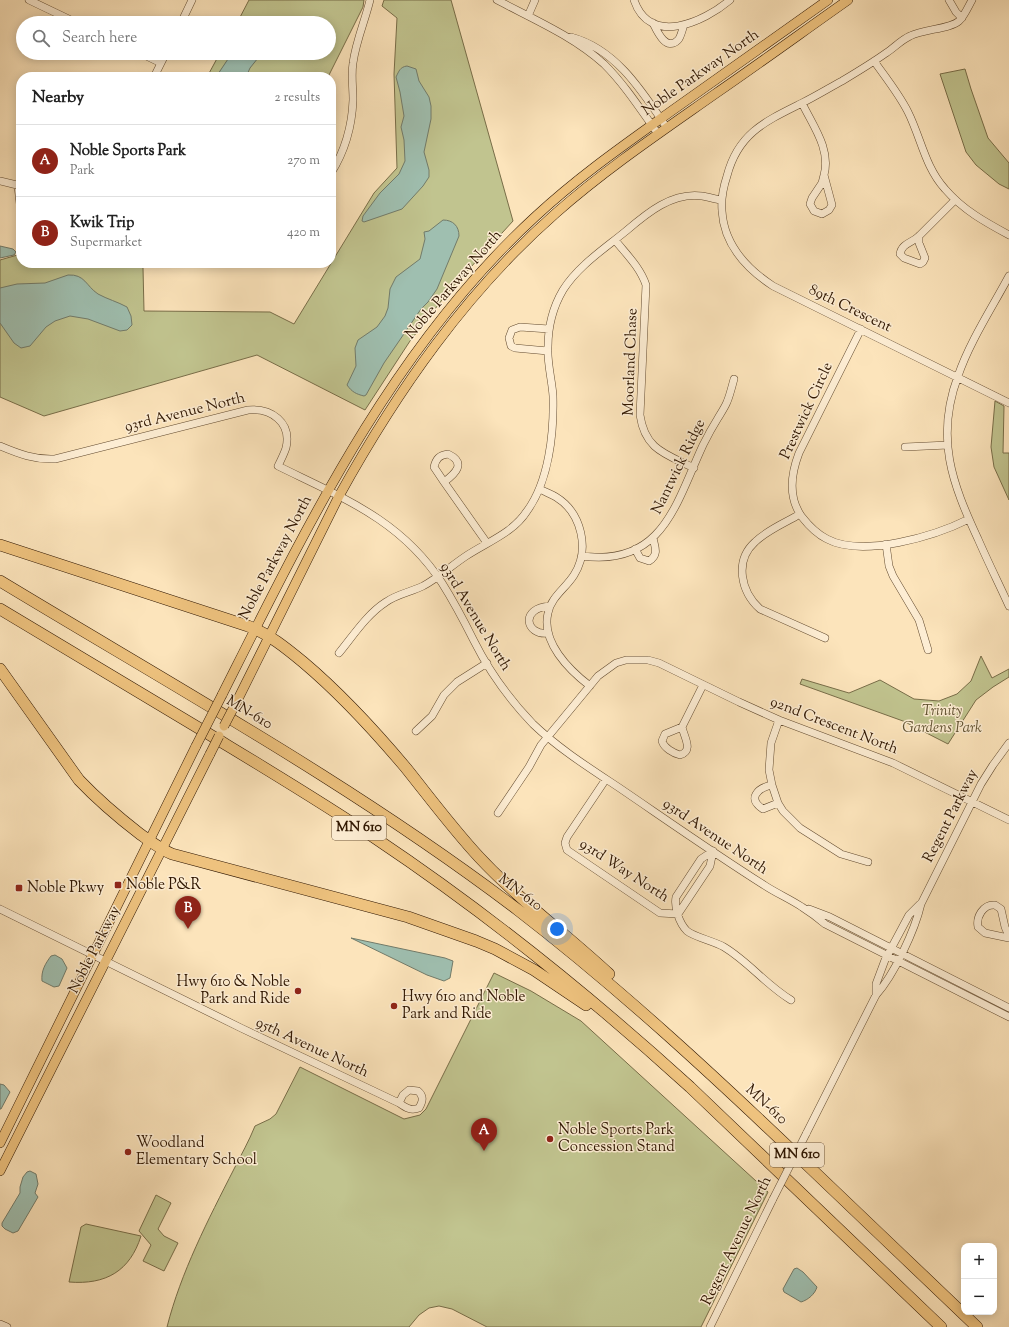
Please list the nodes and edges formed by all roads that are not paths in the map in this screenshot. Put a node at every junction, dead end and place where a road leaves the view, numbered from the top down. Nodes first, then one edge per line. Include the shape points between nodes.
1 (29, 0) edge
2 (192, 0) edge
3 (370, 0) edge
4 (497, 0) edge
5 (535, 0) edge
6 (634, 0) edge
7 (730, 0) edge
8 (829, 0) edge
9 (848, 0) edge
10 (949, 0) edge
11 (972, 0) edge
12 (835, 9) junction
13 (62, 16) edge
14 (184, 16) edge
15 (528, 16) junction
16 (962, 18) junction
17 (653, 23) junction
18 (684, 25) junction
19 (566, 36) junction
20 (155, 60) edge
21 (162, 60) edge
22 (874, 61) junction
23 (161, 63) junction
24 (156, 72) edge
25 (802, 103) junction
26 (661, 119) junction
27 (651, 125) junction
28 (667, 128) junction
29 (658, 134) junction
30 (336, 164) edge
31 (824, 175) junction
32 (0, 181) edge
33 (16, 185) edge
34 (721, 200) junction
35 (955, 200) junction
36 (1009, 235) edge
37 (919, 236) dead end
38 (615, 240) junction
39 (1009, 276) edge
40 (549, 329) junction
41 (861, 329) junction
42 (548, 351) junction
43 (957, 377) junction
44 (734, 378) dead end
45 (1009, 403) edge
46 (948, 445) junction
47 (0, 446) edge
48 (905, 447) dead end
49 (694, 468) junction
50 (444, 482) dead end
51 (328, 490) junction
52 (540, 490) junction
53 (339, 496) junction
54 (800, 514) junction
55 (968, 519) junction
56 (0, 537) edge
57 (653, 538) junction
58 (487, 543) junction
59 (886, 544) junction
60 (0, 545) edge
61 (635, 549) junction
62 (582, 556) junction
63 (438, 577) junction
64 (0, 581) edge
65 (550, 606) junction
66 (1009, 606) edge
67 (0, 609) edge
68 (205, 612) junction
69 (256, 628) junction
70 (548, 633) junction
71 (269, 635) junction
72 (825, 638) dead end
73 (928, 650) dead end
74 (339, 653) dead end
75 (487, 663) junction
76 (0, 669) edge
77 (703, 685) junction
78 (590, 686) junction
79 (222, 694) joint
80 (779, 720) junction
81 (682, 728) dead end
82 (416, 731) dead end
83 (548, 737) junction
84 (1009, 743) edge
85 (606, 779) junction
86 (772, 786) junction
87 (972, 802) junction
88 (778, 803) junction
89 (498, 813) dead end
90 (1009, 820) edge
91 (150, 841) junction
92 (162, 850) junction
93 (713, 851) junction
94 (868, 862) dead end
95 (921, 904) junction
96 (802, 907) junction
97 (0, 909) edge
98 (678, 914) junction
99 (1009, 937) edge
100 (891, 948) junction
101 (902, 953) junction
102 (887, 955) junction
103 (94, 956) junction
104 (105, 961) junction
105 (898, 961) junction
106 (876, 995) junction
107 (791, 1000) dead end
108 (1009, 1008) edge
109 (1009, 1017) edge
110 (664, 1031) junction
111 (690, 1087) junction
112 (399, 1103) dead end
113 (0, 1144) edge
114 (0, 1171) edge
115 (928, 1280) junction
116 (961, 1308) edge
117 (970, 1315) edge
118 (0, 1324) edge
119 (7, 1327) edge
120 (710, 1327) edge
121 (942, 1327) edge
122 (977, 1327) edge
123 (983, 1327) edge

1 - 13 street
2 - 14 street
3 - 30 street via 353,64 352,117 343,151
4 - 15 street
5 - 15 street
6 - 17 street via 638,10
7 - 18 street via 709,16
8 - 12 street
8 - 26 main road, Noble Parkway North
9 - 12 main road, Noble Parkway North
10 - 16 street
11 - 16 street
12 - 28 main road, Noble Parkway North
15 - 19 street
16 - 22 street via 950,25 918,32
17 - 18 street via 668,27
17 - 18 street via 660,37 667,43 677,41
19 - 26 street via 595,47 611,58 630,77
19 - 27 street via 609,69
20 - 23 street
21 - 23 street
22 - 25 street
22 - 35 street via 908,112 934,175
23 - 24 street
25 - 31 street via 823,146 827,165
25 - 34 street via 763,123 742,143 729,168
26 - 27 main road, Noble Parkway North
26 - 28 street
27 - 29 street
27 - 51 main road, Noble Parkway North via 559,195 479,273 412,357 360,435
28 - 29 main road, Noble Parkway North
29 - 53 main road, Noble Parkway North via 592,182 554,214 485,283 450,324 410,379
31 - 31 street via 810,204 814,211 822,214 829,210 832,202
32 - 33 street
34 - 38 street via 701,196 671,200 645,214
34 - 41 street, 89th Crescent via 728,237 739,257 749,268 773,286
35 - 36 street via 975,216
35 - 37 street
38 - 40 street via 583,266 564,289
38 - 49 street, Moorland Chase via 638,268 646,285 640,416 644,434 656,448
39 - 43 street
40 - 42 street
40 - 42 street via 520,327 512,330 509,338 515,348
41 - 43 street, 89th Crescent
41 - 54 street, Prestwick Circle via 794,465 792,490
42 - 52 street via 553,420
43 - 45 street, 89th Crescent
43 - 46 street via 949,408
44 - 49 street, Nantwick Ridge via 727,403 703,445
46 - 48 street
46 - 55 street via 950,466
47 - 51 street, 93rd Avenue North via 31,458 55,459 257,409 274,415 285,429 286,447 278,466
49 - 57 street, Nantwick Ridge via 668,521
50 - 58 street
51 - 53 street, 93rd Avenue North
51 - 69 main road, Noble Parkway North
52 - 58 street via 517,523
52 - 62 street via 556,497 572,513 581,533
53 - 63 street, 93rd Avenue North via 391,527 427,562
53 - 71 main road, Noble Parkway North
54 - 59 street, Prestwick Circle via 813,529 828,540 853,546
54 - 72 street via 754,543 744,561 743,582 752,602 760,608
55 - 59 street, Prestwick Circle via 917,538
55 - 66 street
56 - 68 highway via 181,597
57 - 61 street, Nantwick Ridge
57 - 61 street via 656,551 650,561 640,558
58 - 63 street
59 - 73 street via 889,566 919,620
60 - 68 highway
61 - 62 street, Nantwick Ridge via 617,556
62 - 65 street via 575,574
63 - 74 street via 377,608
63 - 75 street, 93rd Avenue North
64 - 110 highway, MN-610 / MN 610 via 313,769 414,835 541,928
65 - 70 street
65 - 70 street via 537,608 529,619 534,630
67 - 111 highway, MN 610 via 282,778 376,838 460,897 529,950 611,1017
68 - 69 highway
69 - 71 highway
69 - 79 main road, Noble Parkway North
70 - 78 street via 570,667
71 - 92 main road, Noble Parkway, bridge
71 - 110 highway via 313,670 352,707 494,872 632,996
75 - 82 street via 457,682 444,695 432,716
75 - 83 street, 93rd Avenue North via 518,707
76 - 91 highway via 79,780 106,807
77 - 78 street, 92nd Crescent North via 659,663 626,660 616,663 598,676
77 - 80 street, 92nd Crescent North
77 - 81 street
78 - 83 street
79 - 91 main road, Noble Parkway, bridge
80 - 86 street via 769,756
80 - 87 street, 92nd Crescent North via 879,756
83 - 85 street, 93rd Avenue North
83 - 89 street
84 - 87 street, Regent Parkway via 990,768
85 - 93 street, 93rd Avenue North
85 - 98 street, 93rd Way North via 567,837 567,850 660,913
86 - 88 street
86 - 88 street via 756,792 756,802 763,809
87 - 90 street, 92nd Crescent North
87 - 95 street, Regent Parkway
88 - 94 street via 790,819 811,836 840,854
91 - 92 highway
91 - 103 main road, Noble Parkway
92 - 104 main road, Noble Parkway
92 - 111 highway via 408,917 495,949 557,984
93 - 96 street, 93rd Avenue North
93 - 98 street via 710,866
93 - 98 street via 701,859 676,896
95 - 100 street, Regent Parkway via 909,915
95 - 101 street, Regent Parkway
96 - 100 street, 93rd Avenue North via 830,917
96 - 102 street, 93rd Avenue North via 825,924
97 - 103 street, 95th Avenue North
98 - 107 street via 687,931 723,946 777,992
99 - 99 street via 1001,909 995,905 987,906 978,918 978,927 986,932
100 - 101 street, 93rd Avenue North
100 - 102 street, Regent Avenue North
101 - 105 street, Regent Avenue North
101 - 108 street, 93rd Avenue North
102 - 105 street, 93rd Avenue North
102 - 106 street, Regent Avenue North via 876,984
103 - 104 street, 95th Avenue North
103 - 113 main road, Noble Parkway
104 - 112 street, 95th Avenue North
104 - 114 main road, Noble Parkway
105 - 106 street, Regent Avenue North
105 - 109 street, 93rd Avenue North
106 - 120 street, Regent Avenue North, bridge
110 - 115 highway, MN-610 / MN 610
111 - 121 highway, MN 610
115 - 116 highway
115 - 122 highway, MN-610 / MN 610
117 - 123 highway
118 - 119 street

